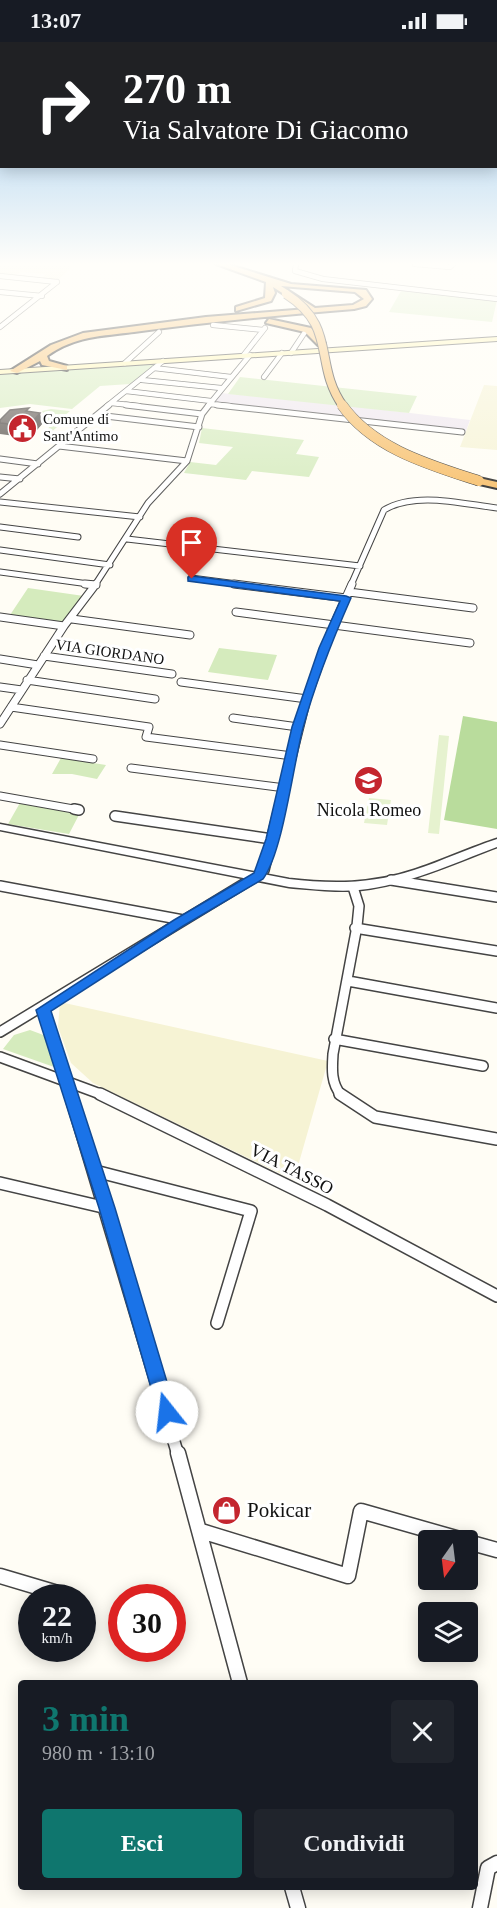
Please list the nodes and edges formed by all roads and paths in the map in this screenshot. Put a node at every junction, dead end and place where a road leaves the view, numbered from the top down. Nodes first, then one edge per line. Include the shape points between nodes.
1 (51, 351) edge
2 (138, 351) edge
3 (249, 351) edge
4 (319, 351) edge
5 (323, 351) edge
6 (331, 351) edge
7 (282, 353) junction
8 (291, 353) joint
9 (246, 356) junction
10 (163, 361) junction
11 (41, 363) junction
12 (125, 363) junction
13 (64, 368) joint
14 (154, 368) junction
15 (14, 371) joint
16 (0, 372) edge
17 (231, 377) junction
18 (264, 377) dead end
19 (142, 380) junction
20 (221, 388) junction
21 (126, 391) junction
22 (210, 402) junction
23 (111, 403) junction
24 (202, 414) junction
25 (97, 415) junction
26 (199, 427) junction
27 (462, 432) dead end
28 (59, 446) junction
29 (0, 459) edge
30 (187, 461) junction
31 (38, 464) junction
32 (0, 477) edge
33 (20, 479) junction
34 (480, 479) junction
35 (497, 483) edge
36 (0, 494) edge
37 (0, 502) edge
38 (497, 508) edge
39 (140, 518) junction
40 (0, 527) edge
41 (78, 537) dead end
42 (126, 538) junction
43 (0, 550) edge
44 (110, 565) junction
45 (360, 566) junction
46 (0, 572) edge
47 (192, 579) dead end
48 (96, 585) junction
49 (348, 595) junction
50 (473, 608) dead end
51 (236, 612) dead end
52 (0, 617) edge
53 (72, 619) junction
54 (335, 624) junction
55 (64, 626) junction
56 (190, 635) dead end
57 (470, 643) dead end
58 (44, 656) junction
59 (0, 659) edge
60 (38, 664) junction
61 (172, 674) dead end
62 (27, 680) junction
63 (181, 682) dead end
64 (0, 687) edge
65 (22, 690) junction
66 (154, 699) dead end
67 (307, 699) junction
68 (11, 707) junction
69 (233, 717) dead end
70 (1, 719) edge
71 (298, 727) junction
72 (0, 745) edge
73 (292, 756) junction
74 (93, 759) dead end
75 (130, 768) dead end
76 (285, 788) junction
77 (0, 796) edge
78 (79, 810) dead end
79 (115, 816) dead end
80 (0, 827) edge
81 (272, 839) junction
82 (497, 843) edge
83 (259, 876) junction
84 (391, 880) junction
85 (0, 886) edge
86 (352, 886) junction
87 (497, 897) edge
88 (183, 920) junction
89 (355, 928) junction
90 (497, 951) edge
91 (348, 981) junction
92 (497, 1008) edge
93 (43, 1010) junction
94 (0, 1032) edge
95 (334, 1039) junction
96 (0, 1057) edge
97 (483, 1066) dead end
98 (67, 1082) junction
99 (497, 1139) edge
100 (95, 1171) junction
101 (0, 1183) edge
102 (107, 1208) junction
103 (497, 1296) edge
104 (218, 1323) dead end
105 (427, 1530) edge
106 (201, 1531) junction
107 (478, 1545) edge
108 (497, 1550) edge
109 (0, 1576) edge
110 (27, 1584) edge
111 (239, 1680) edge
112 (497, 1863) edge
113 (293, 1890) edge
114 (298, 1908) edge
115 (480, 1908) edge

1 - 11 highway
2 - 12 street
3 - 9 street
4 - 8 main road
5 - 34 highway, bridge via 335,396 356,421 410,455
6 - 34 highway via 342,395 376,430
7 - 8 main road
7 - 9 main road
7 - 18 street
9 - 10 main road
9 - 17 street
10 - 12 main road
10 - 14 street
11 - 13 highway
11 - 15 highway
12 - 13 main road
14 - 17 street
14 - 19 street
15 - 16 main road
17 - 20 street
19 - 20 street
19 - 21 street
20 - 22 street
21 - 22 street
21 - 23 street
22 - 24 street
22 - 27 street
23 - 24 street
23 - 25 street
24 - 26 street
25 - 26 street
25 - 28 street
26 - 30 street
28 - 30 street
28 - 31 street
29 - 31 street
30 - 39 street via 154,495
31 - 33 street
32 - 33 street
33 - 36 street
34 - 35 highway
37 - 39 street
38 - 45 street via 414,501 393,503 384,510
39 - 42 street
40 - 41 street
42 - 44 street
42 - 45 street
43 - 44 street
44 - 48 street
45 - 49 street
46 - 48 street
47 - 49 street
48 - 53 street
49 - 50 street
49 - 54 street
51 - 54 street
52 - 55 street
53 - 55 street
53 - 56 street
54 - 57 street
54 - 67 street
55 - 58 street
58 - 60 street
58 - 61 street, VIA GIORDANO
59 - 60 street
60 - 62 street
62 - 65 street
62 - 66 street
63 - 67 street
64 - 65 street
65 - 68 street
67 - 71 street
68 - 70 street
68 - 73 street via 149,727 146,737
69 - 71 street
71 - 73 street
72 - 74 street
73 - 76 street
75 - 76 street
76 - 81 street
77 - 78 street
79 - 81 street
80 - 83 street
81 - 83 street
82 - 84 street
83 - 86 street via 305,885
83 - 88 street
84 - 86 street
84 - 87 street
85 - 88 street
86 - 89 street via 359,909
88 - 93 street
89 - 90 street
89 - 91 street
91 - 92 street
91 - 95 street
93 - 94 street
93 - 98 street
95 - 97 street
95 - 99 street via 330,1073 335,1088 358,1108 375,1117
96 - 98 street, VIA TASSO
98 - 100 street
98 - 103 street, VIA TASSO via 203,1143
100 - 102 street
100 - 104 street via 250,1211
101 - 102 street
102 - 106 street
105 - 106 street via 360,1511 348,1575
106 - 111 street
107 - 108 street
109 - 110 street
112 - 115 street via 488,1868
113 - 114 street

